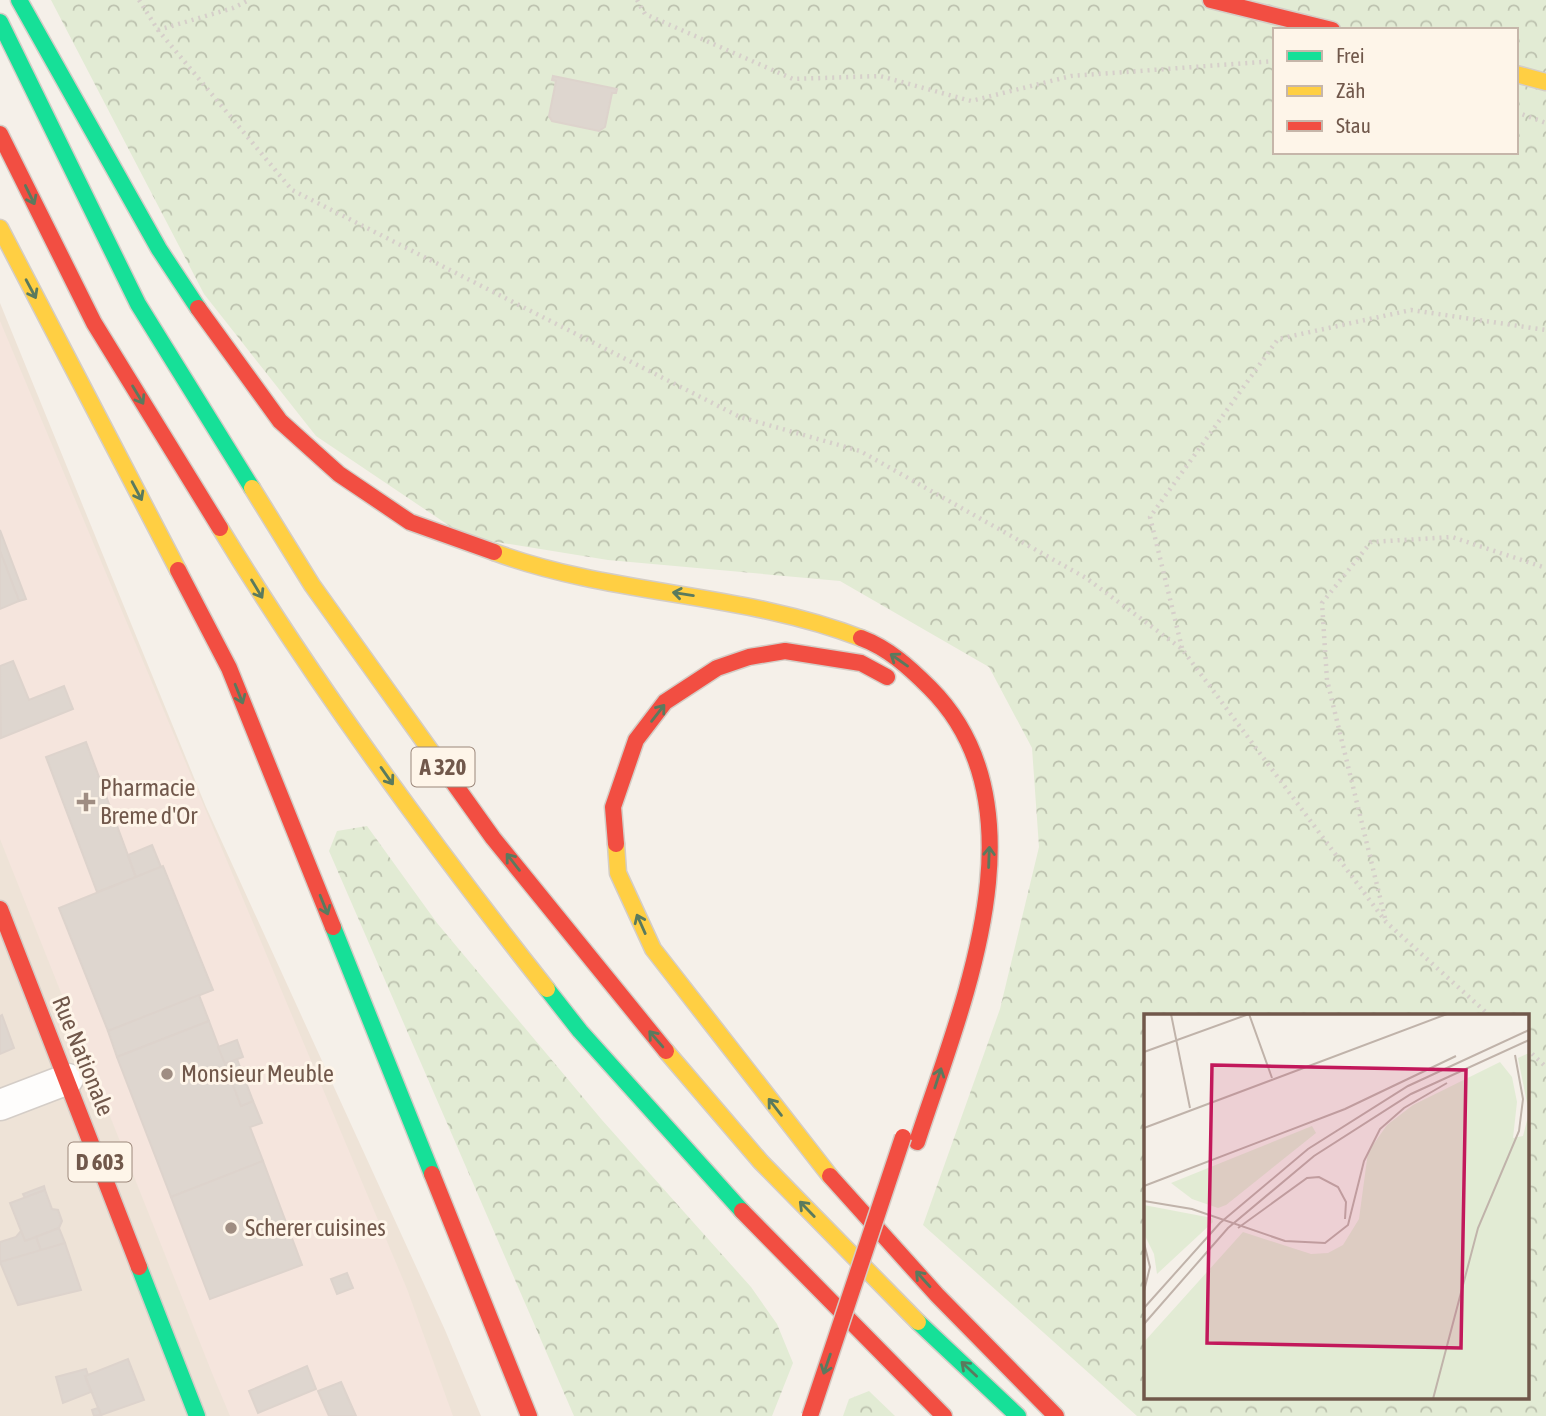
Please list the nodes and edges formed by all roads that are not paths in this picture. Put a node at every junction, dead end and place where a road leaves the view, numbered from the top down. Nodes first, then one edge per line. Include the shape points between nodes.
1 (19, 0) edge
2 (1211, 0) edge
3 (0, 22) edge
4 (1324, 28) edge
5 (1518, 75) edge
6 (1546, 82) edge
7 (0, 134) edge
8 (0, 228) edge
9 (901, 689) dead end
10 (927, 713) dead end
11 (941, 732) dead end
12 (957, 765) dead end
13 (968, 904) dead end
14 (0, 909) edge
15 (954, 972) dead end
16 (943, 1010) dead end
17 (935, 1036) dead end
18 (68, 1079) junction
19 (0, 1105) edge
20 (910, 1140) junction
21 (197, 1416) edge
22 (529, 1416) edge
23 (810, 1416) edge
24 (826, 1416) edge
25 (944, 1416) edge
26 (1018, 1416) edge
27 (1056, 1416) edge

20 -> 1 main road via 967,990 988,891 988,808 979,769 951,709 906,664 872,642 833,627 717,599 520,562 410,522 339,474 280,421 222,344 159,249
2 - 4 main road
26 -> 3 main road, A 320 via 761,1162 617,995 493,838 312,585 138,304
5 - 6 main road
7 -> 25 main road, A 320 via 94,323 271,612 454,871 580,1031 718,1186
8 -> 22 main road via 229,668
27 -> 9 main road via 937,1295 822,1168 653,949 618,873 612,807 636,740 666,702 717,668 785,651 861,663
10 - 11 main road
12 - 13 main road via 973,823
14 - 18 main road, Rue Nationale / D 603
15 - 16 main road
17 - 20 main road
18 - 19 street
18 - 21 main road, Rue Nationale / D 603
20 -> 23 main road, bridge
20 - 24 main road

